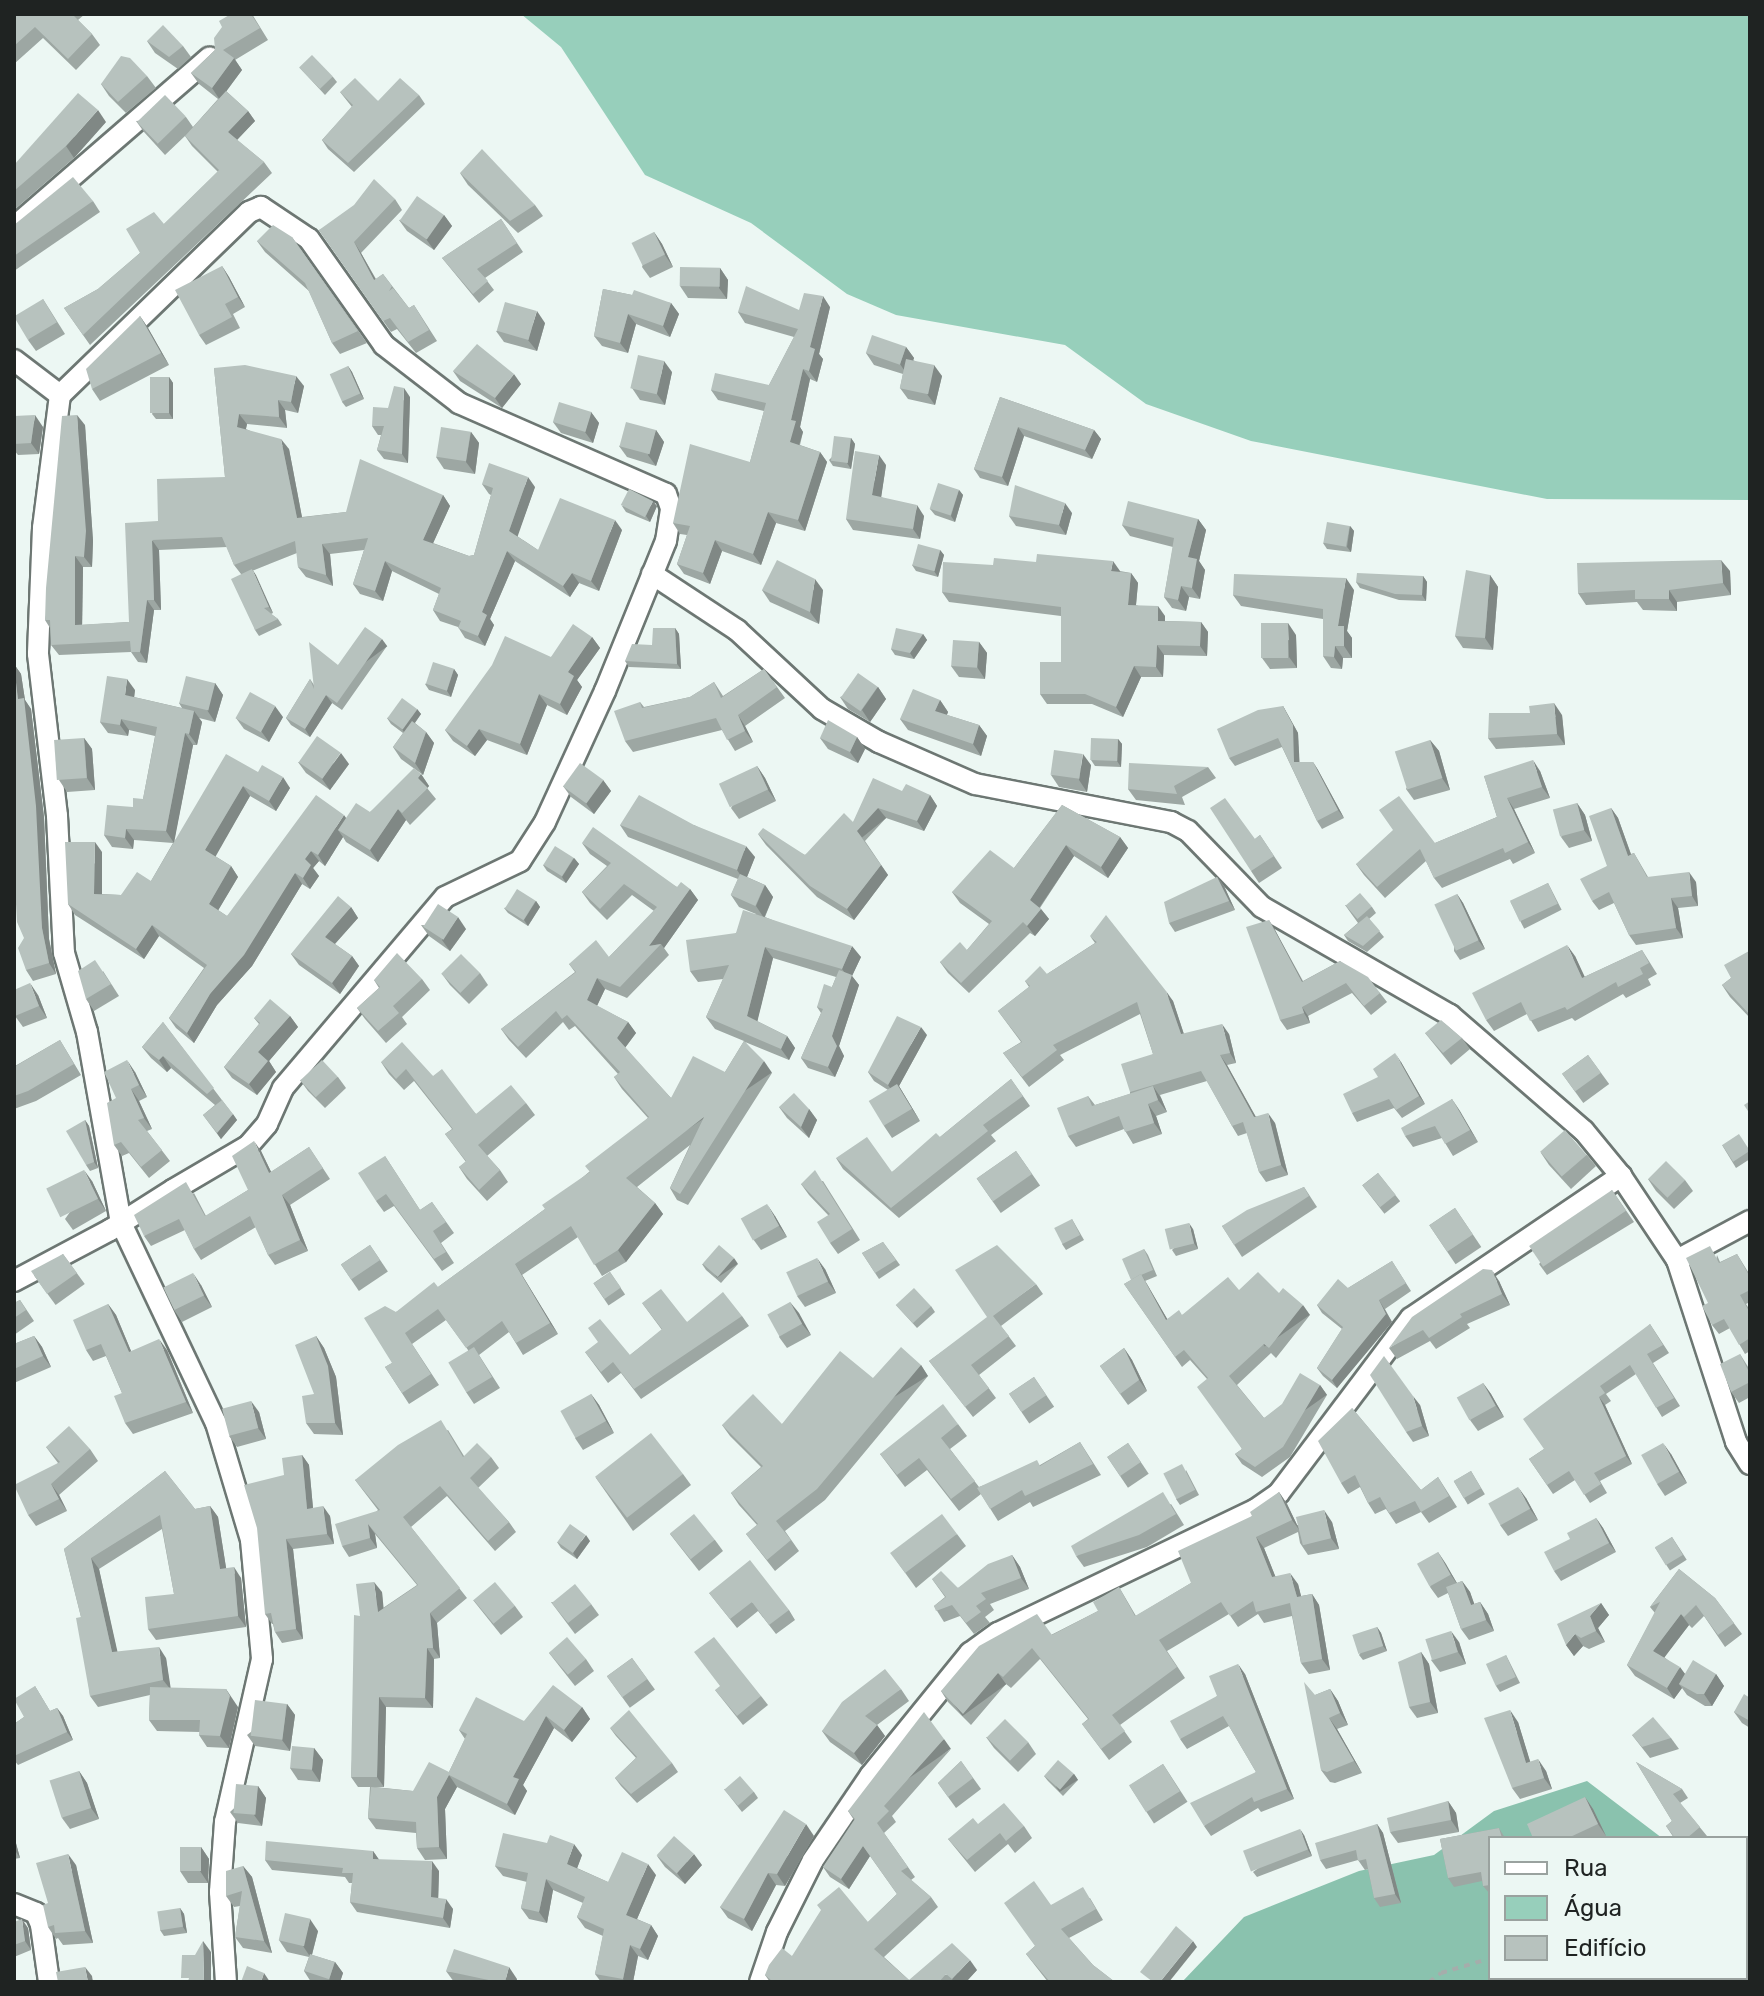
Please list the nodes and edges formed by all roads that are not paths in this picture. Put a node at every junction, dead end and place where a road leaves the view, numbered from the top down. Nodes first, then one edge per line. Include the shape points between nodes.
1 (211, 57) edge
2 (14, 227) edge
3 (14, 360) edge
4 (60, 395) junction
5 (652, 574) junction
6 (1621, 1176) junction
7 (1750, 1221) edge
8 (121, 1223) junction
9 (1677, 1260) junction
10 (14, 1281) edge
11 (1750, 1464) edge
12 (14, 1904) edge
13 (49, 1982) edge
14 (226, 1982) edge
15 (760, 1982) edge

1 - 2 street
3 - 4 street
4 - 5 street via 249,212 261,207 309,239 384,345 459,403 666,494 671,508 666,541
4 - 8 street via 43,528 38,654 57,816 64,953 87,1032
5 - 6 street via 737,630 822,709 879,742 975,784 1171,822 1188,831 1262,907 1450,1015 1584,1131
5 - 8 street via 545,822 520,861 445,897 283,1088 267,1124 248,1146
6 - 9 street
6 - 15 street via 1411,1318 1279,1493 1255,1510 998,1633 970,1653 870,1776 813,1860 777,1932
7 - 9 street
8 - 10 street
8 - 14 street via 216,1423 251,1540 261,1671 225,1822 220,1892
9 - 11 street via 1736,1442
12 - 13 street via 36,1913

